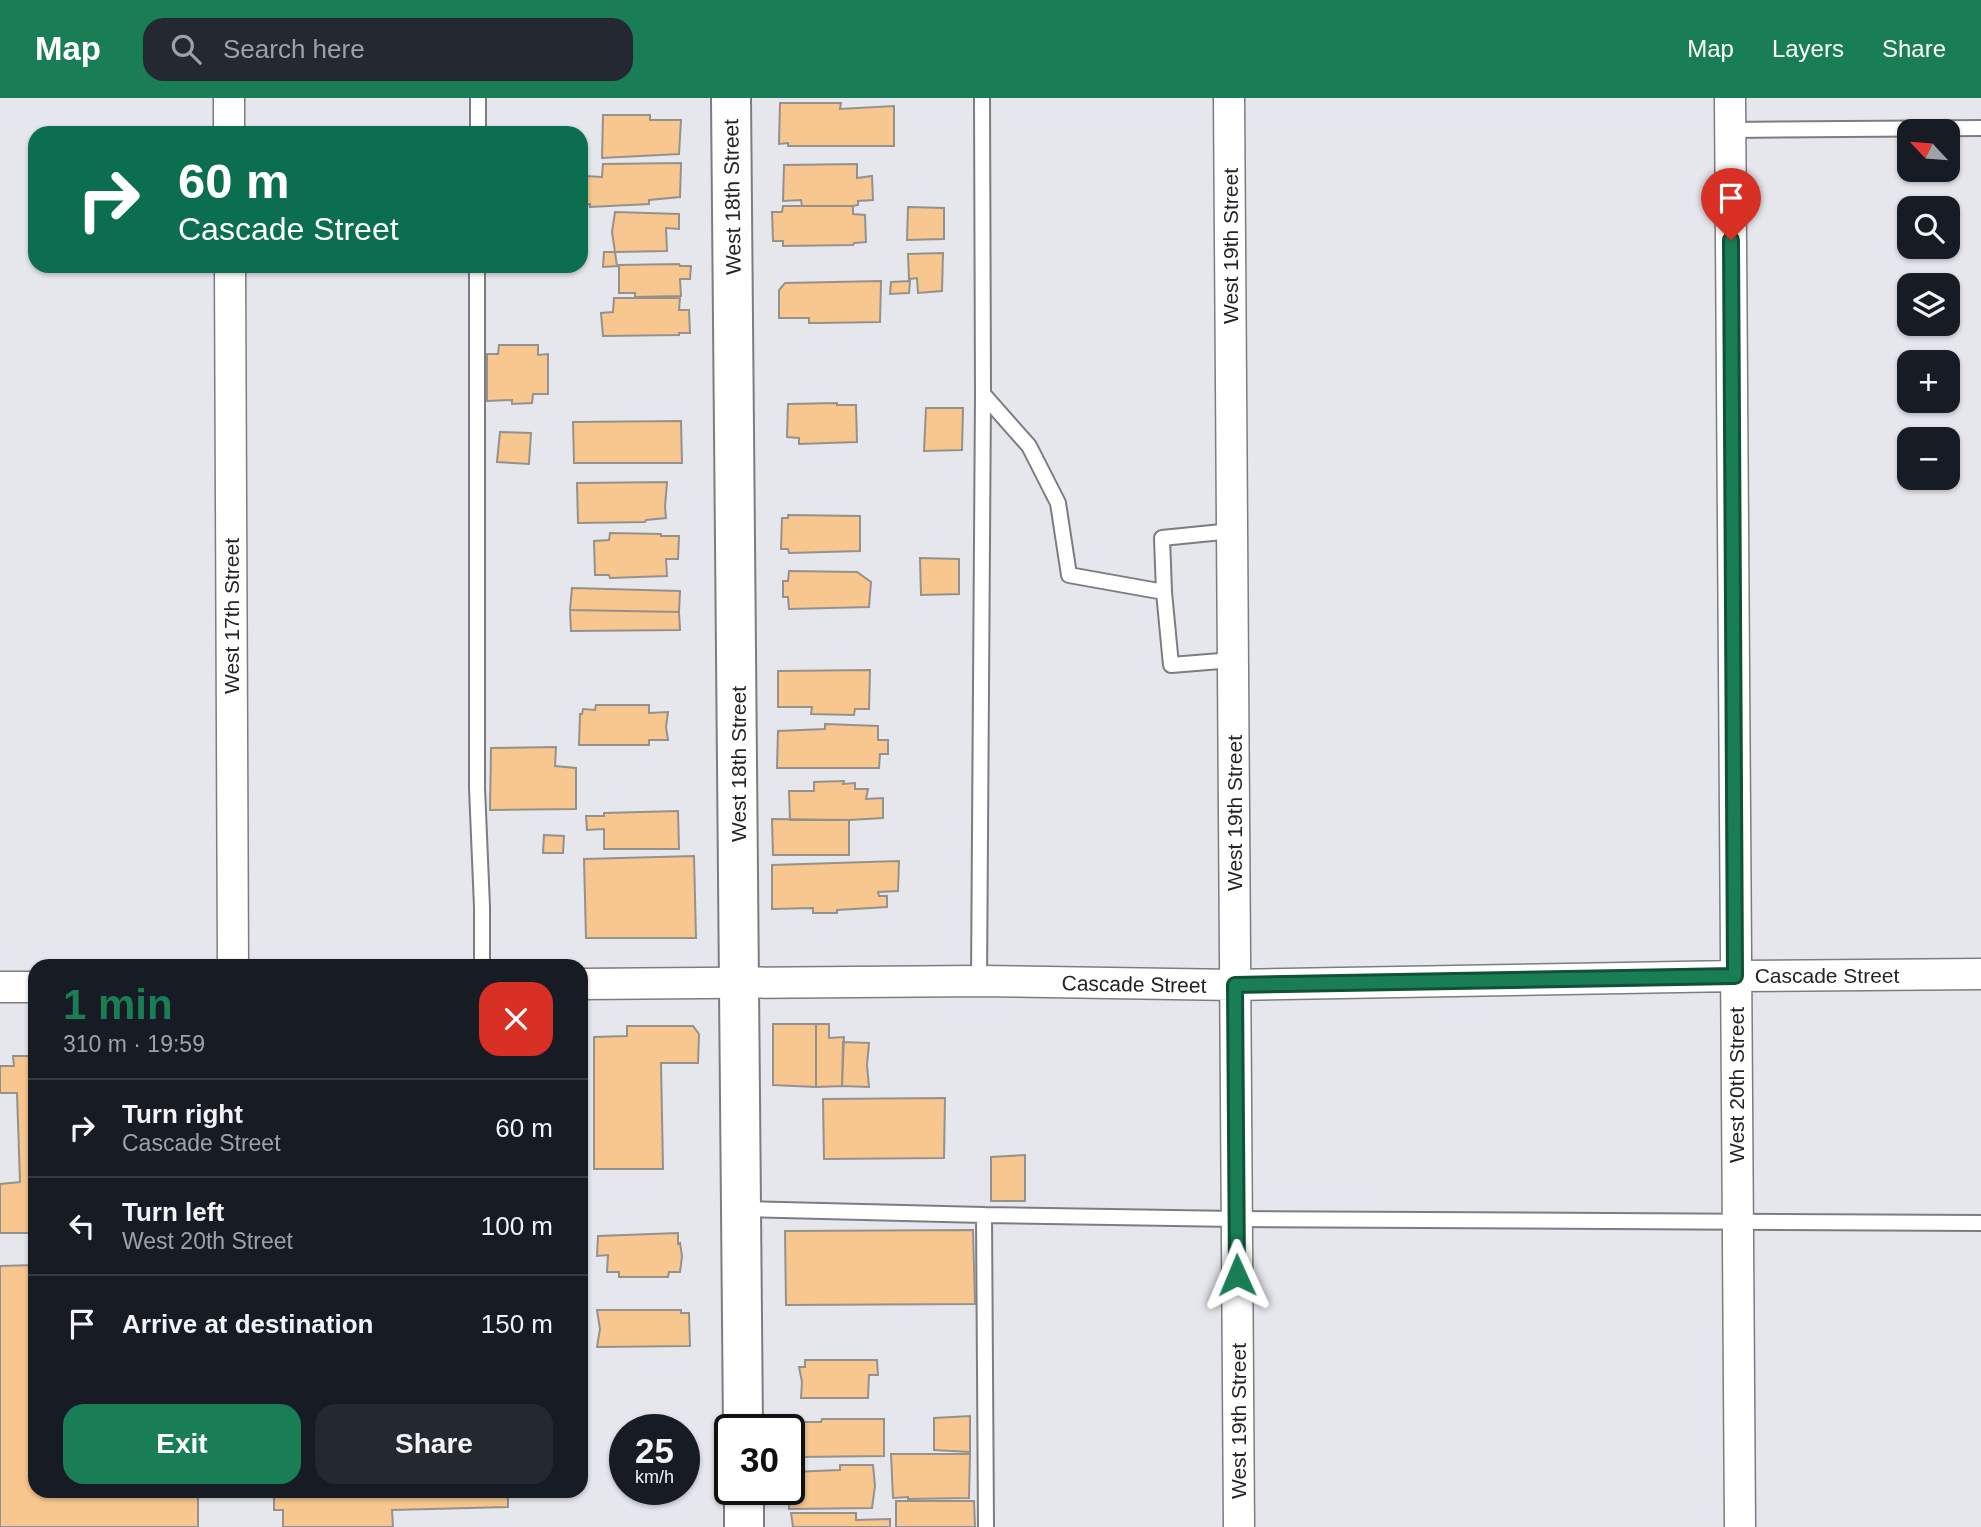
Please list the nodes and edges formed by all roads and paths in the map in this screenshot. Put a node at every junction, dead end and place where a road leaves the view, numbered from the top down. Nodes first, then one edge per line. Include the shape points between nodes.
1 (229, 98) edge
2 (478, 98) edge
3 (731, 98) edge
4 (982, 98) edge
5 (1229, 98) edge
6 (1730, 98) edge
7 (229, 126) edge
8 (478, 126) edge
9 (1981, 128) edge
10 (1730, 130) junction
11 (230, 273) edge
12 (477, 273) edge
13 (983, 394) junction
14 (1232, 531) junction
15 (1164, 592) junction
16 (1233, 660) junction
17 (233, 959) edge
18 (482, 959) edge
19 (1981, 974) edge
20 (1735, 976) junction
21 (979, 981) junction
22 (740, 983) junction
23 (588, 984) edge
24 (1235, 985) junction
25 (28, 987) edge
26 (0, 988) edge
27 (742, 1209) junction
28 (984, 1215) junction
29 (1236, 1219) junction
30 (1737, 1222) junction
31 (1981, 1223) edge
32 (743, 1414) edge
33 (744, 1505) edge
34 (744, 1527) edge
35 (986, 1527) edge
36 (1239, 1527) edge
37 (1740, 1527) edge

1 - 7 street
2 - 8 lane
3 - 22 street, West 18th Street
4 - 13 lane
5 - 14 street, West 19th Street
6 - 10 street, West 20th Street
9 - 10 lane
10 - 20 street, West 20th Street
11 - 17 street, West 17th Street
12 - 18 lane
13 - 15 lane via 1029,446 1058,503 1069,576
13 - 21 lane
14 - 15 lane via 1162,538
14 - 16 street, West 19th Street
15 - 16 lane via 1171,665
16 - 24 street, West 19th Street
19 - 20 street, Cascade Street
20 - 24 street, Cascade Street
20 - 30 street, West 20th Street
21 - 22 street, Cascade Street
21 - 24 street, Cascade Street
22 - 23 street, Cascade Street
22 - 27 street, West 18th Street
24 - 29 street, West 19th Street
25 - 26 street
27 - 28 lane
27 - 32 street, West 18th Street
28 - 29 lane
28 - 35 lane
29 - 30 lane
29 - 36 street, West 19th Street
30 - 31 lane
30 - 37 street, West 20th Street
33 - 34 street

